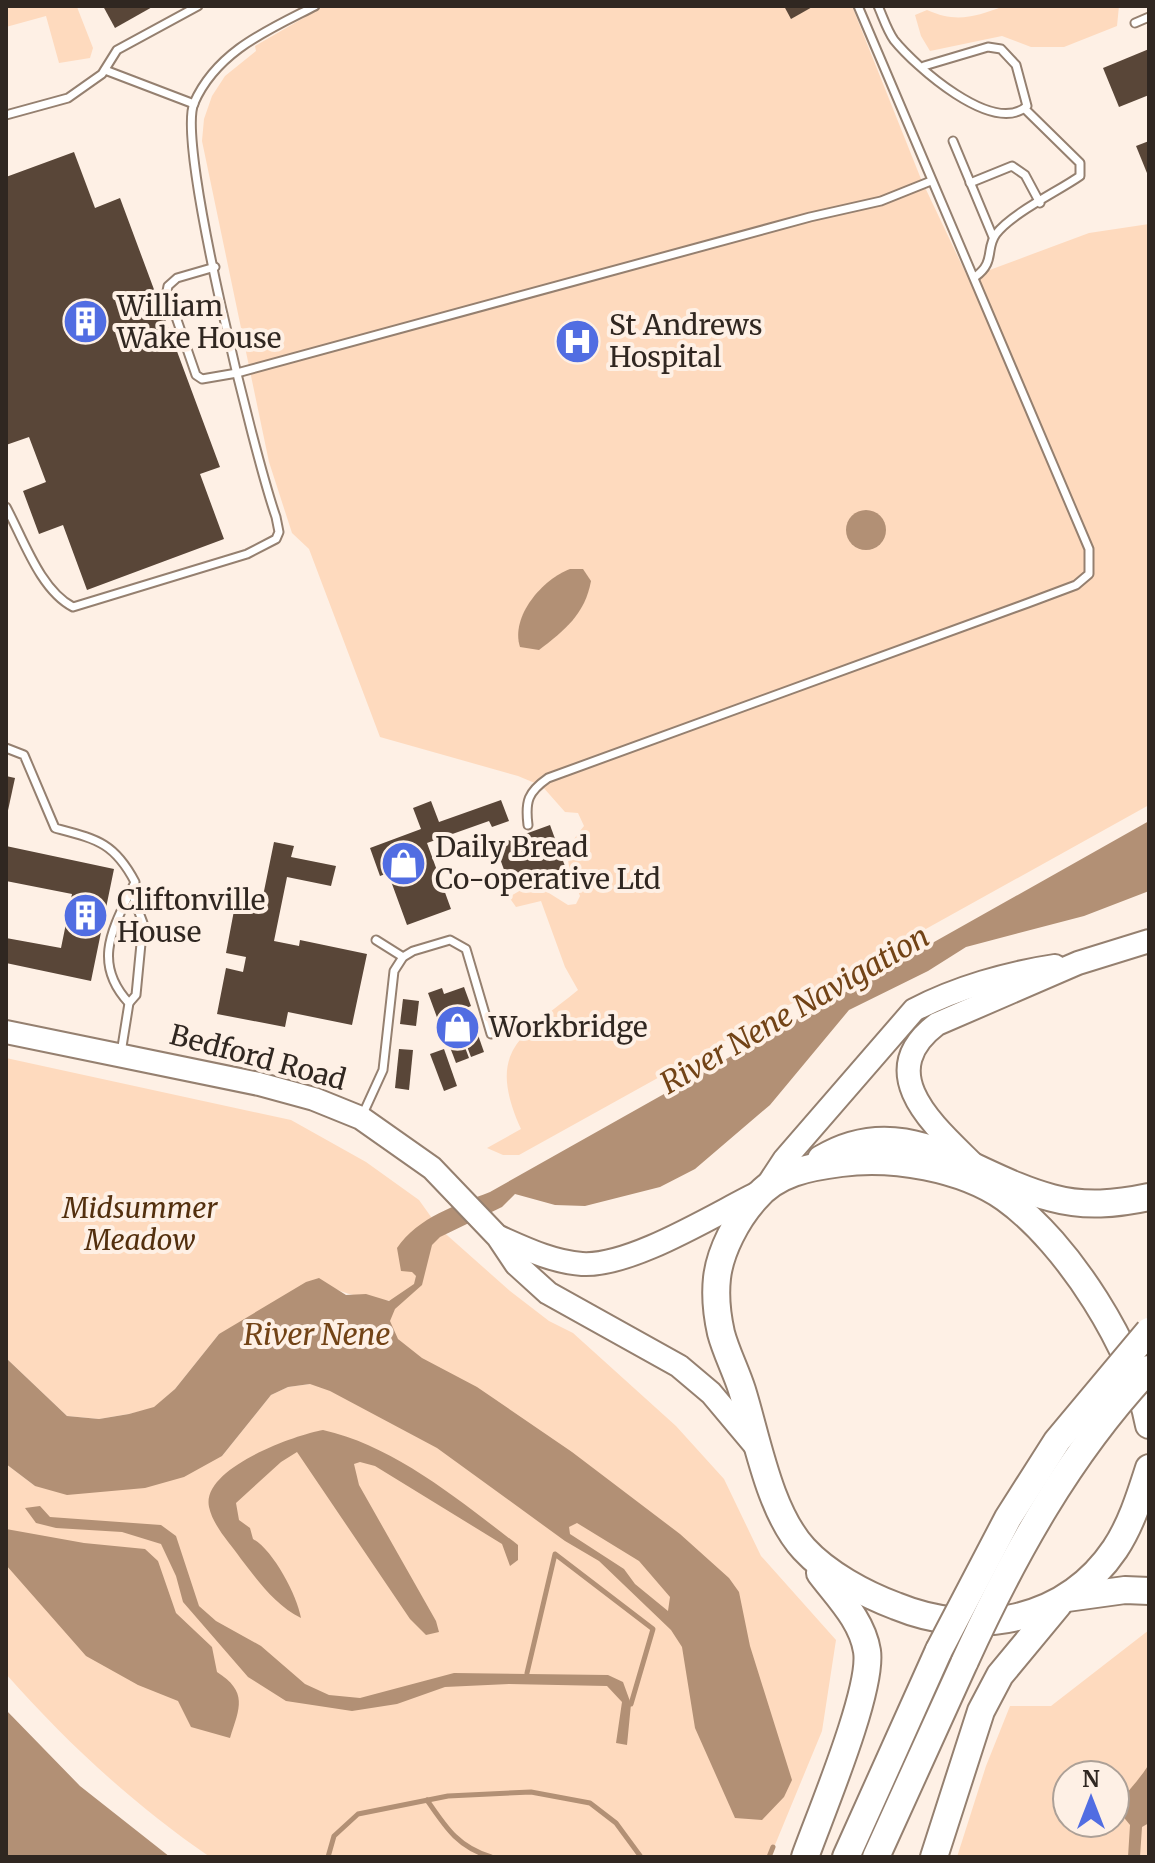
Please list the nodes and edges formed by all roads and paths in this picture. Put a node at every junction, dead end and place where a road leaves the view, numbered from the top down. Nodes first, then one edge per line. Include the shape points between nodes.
1 (198, 6) edge
2 (315, 6) edge
3 (858, 6) edge
4 (878, 6) edge
5 (1149, 17) edge
6 (1135, 23) dead end
7 (924, 66) junction
8 (105, 70) junction
9 (194, 104) junction
10 (1025, 109) junction
11 (6, 115) edge
12 (953, 141) dead end
13 (931, 181) junction
14 (970, 183) junction
15 (1040, 203) junction
16 (993, 237) junction
17 (215, 267) junction
18 (975, 277) junction
19 (237, 373) junction
20 (6, 507) edge
21 (6, 748) edge
22 (528, 825) dead end
23 (131, 891) junction
24 (376, 940) dead end
25 (1149, 941) edge
26 (403, 957) junction
27 (1078, 963) junction
28 (129, 1003) junction
29 (6, 1032) edge
30 (491, 1034) dead end
31 (121, 1056) junction
32 (361, 1118) junction
33 (807, 1167) junction
34 (977, 1167) junction
35 (763, 1190) junction
36 (1003, 1197) junction
37 (1149, 1197) edge
38 (493, 1231) junction
39 (1149, 1331) edge
40 (1149, 1369) edge
41 (1149, 1425) edge
42 (758, 1450) junction
43 (1149, 1468) edge
44 (803, 1548) junction
45 (1149, 1591) edge
46 (1064, 1600) junction
47 (916, 1772) junction
48 (805, 1857) edge
49 (846, 1857) edge
50 (876, 1857) edge
51 (891, 1857) edge
52 (934, 1857) edge

1 - 8 lane via 117,50
2 - 9 lane via 230,54
3 - 13 lane
4 - 7 lane via 893,38
5 - 6 lane
7 - 10 lane via 935,81 983,111 1006,114
7 - 10 lane via 988,47 1001,49 1016,65
8 - 9 lane
8 - 11 lane via 68,98
9 - 17 lane via 190,141
10 - 15 lane via 1081,169 1080,176
12 - 14 lane
13 - 18 lane
13 - 19 lane via 881,201
14 - 15 lane via 1012,166 1025,175
14 - 16 lane
15 - 16 lane
16 - 18 lane via 990,261
17 - 19 lane
17 - 19 lane via 177,278 167,291 196,375 202,379
18 - 22 lane via 1089,549 1092,566 1085,580 548,778 527,799
19 - 20 lane via 279,532 265,546 73,607 48,584
21 - 23 lane via 24,755 55,828 101,840 123,859 135,882
23 - 28 lane via 143,923 136,995
23 - 28 lane via 113,928 109,976
24 - 26 lane
25 - 27 main road
26 - 30 lane via 450,940 466,949
26 - 32 lane via 394,971 383,1070
27 - 34 main road via 937,1024 920,1039 911,1063 912,1094 925,1117
27 - 35 main road via 1025,971 914,1010
28 - 31 lane
29 - 31 main road, Bedford Road
31 - 32 main road, Bedford Road via 273,1087
32 - 38 main road, Bedford Road via 409,1148
33 - 34 highway via 858,1141 882,1139 931,1148
33 - 35 highway
33 - 36 highway via 898,1161
34 - 36 main road
34 - 37 highway via 1051,1198 1086,1205
35 - 38 main road, Bedford Road via 636,1254 586,1264 567,1262
35 - 42 highway via 723,1253 717,1277 721,1333
36 - 41 highway via 1065,1259 1095,1303 1128,1360
38 - 42 main road, Bedford Road via 516,1264 548,1293 679,1366 711,1393
39 - 49 highway, bridge via 1057,1441 1008,1518 939,1650
40 - 47 highway, bridge via 1062,1480 996,1593
42 - 44 highway
43 - 46 highway via 1116,1548
44 - 46 highway via 850,1583 922,1617 997,1622
44 - 48 highway via 860,1629 867,1666
45 - 46 highway via 1097,1592
46 - 52 highway via 991,1691
47 - 50 highway
47 - 51 highway

